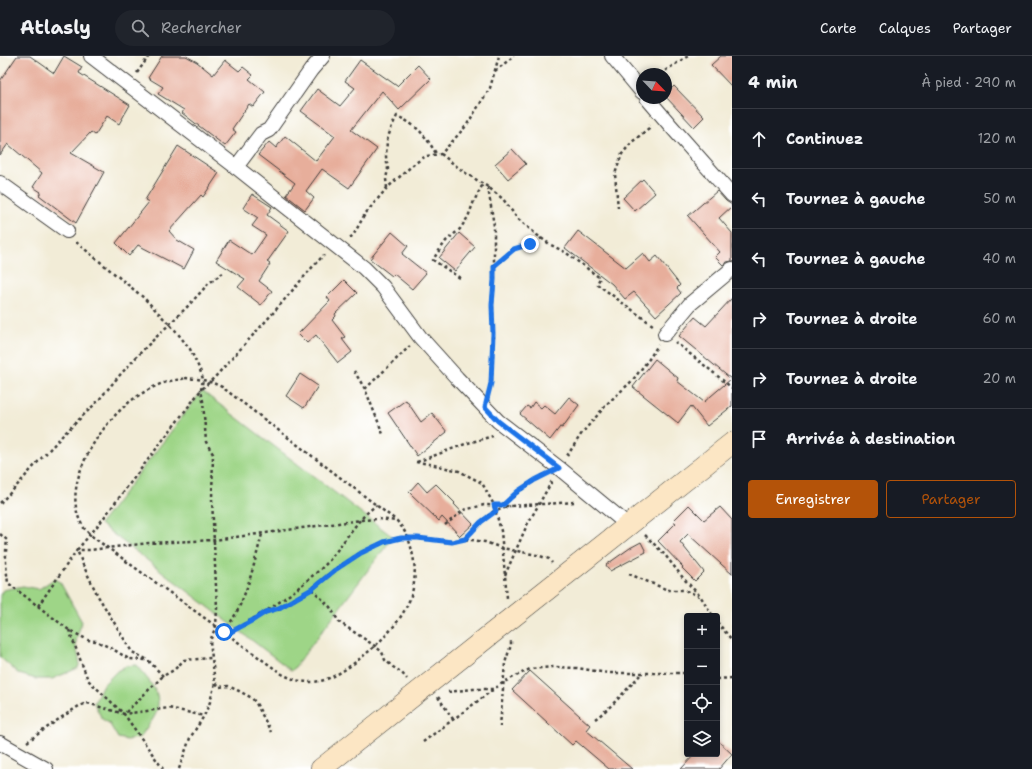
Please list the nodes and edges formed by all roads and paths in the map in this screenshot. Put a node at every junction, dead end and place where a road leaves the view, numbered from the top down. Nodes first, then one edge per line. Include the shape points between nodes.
1 (91, 56) edge
2 (149, 56) edge
3 (324, 56) edge
4 (499, 56) edge
5 (514, 56) edge
6 (612, 56) edge
7 (688, 56) edge
8 (669, 68) edge
9 (495, 71) junction
10 (130, 85) junction
11 (636, 85) edge
12 (652, 104) edge
13 (657, 109) junction
14 (441, 154) junction
15 (436, 155) junction
16 (236, 167) junction
17 (0, 183) edge
18 (483, 184) junction
19 (488, 186) junction
20 (387, 188) junction
21 (732, 194) edge
22 (618, 208) dead end
23 (68, 230) joint
24 (542, 238) junction
25 (341, 249) junction
26 (494, 266) junction
27 (732, 269) edge
28 (223, 273) dead end
29 (460, 278) dead end
30 (597, 284) dead end
31 (169, 324) junction
32 (665, 334) joint
33 (420, 336) junction
34 (709, 369) dead end
35 (354, 371) dead end
36 (203, 379) junction
37 (210, 381) junction
38 (732, 388) edge
39 (365, 389) junction
40 (201, 390) junction
41 (485, 407) junction
42 (383, 434) dead end
43 (523, 440) junction
44 (732, 443) edge
45 (559, 468) junction
46 (596, 498) junction
47 (0, 503) edge
48 (539, 503) junction
49 (377, 505) junction
50 (494, 505) junction
51 (503, 505) junction
52 (510, 506) junction
53 (496, 511) junction
54 (361, 520) junction
55 (397, 521) junction
56 (631, 523) junction
57 (445, 525) dead end
58 (0, 534) edge
59 (91, 534) junction
60 (262, 534) junction
61 (408, 538) junction
62 (465, 539) junction
63 (214, 540) junction
64 (108, 548) junction
65 (502, 548) junction
66 (77, 550) junction
67 (516, 551) junction
68 (629, 574) dead end
69 (504, 576) junction
70 (564, 576) junction
71 (312, 589) junction
72 (701, 597) junction
73 (38, 606) junction
74 (266, 612) junction
75 (711, 613) edge
76 (507, 621) junction
77 (216, 626) junction
78 (720, 626) edge
79 (69, 630) junction
80 (224, 632) junction
81 (227, 634) junction
82 (732, 640) edge
83 (375, 646) junction
84 (212, 658) junction
85 (148, 660) junction
86 (641, 673) junction
87 (684, 673) edge
88 (163, 676) junction
89 (732, 678) edge
90 (720, 679) edge
91 (504, 682) junction
92 (215, 683) junction
93 (494, 689) junction
94 (427, 690) junction
95 (124, 714) junction
96 (204, 716) junction
97 (453, 719) junction
98 (595, 719) dead end
99 (500, 727) dead end
100 (272, 732) dead end
101 (423, 742) dead end
102 (0, 743) edge
103 (20, 754) junction
104 (46, 769) edge
105 (163, 769) edge
106 (178, 769) edge
107 (320, 769) edge

1 - 10 street
2 - 10 path
3 - 16 street via 311,70 269,130 261,134
4 - 9 path
5 - 9 path
6 - 11 street
7 - 8 path
9 - 14 path via 490,88 478,108
10 - 16 street
12 - 13 street
13 - 21 street
13 - 22 path via 649,128 622,154 615,174
14 - 15 path
14 - 18 path
15 - 20 path via 426,156 414,164
15 - 20 path via 419,130 397,116 387,140
16 - 25 street
17 - 23 street
18 - 19 path
18 - 29 path via 468,217 433,260
19 - 24 path via 504,199 517,218
19 - 26 path via 494,226
20 - 25 path
23 - 31 path via 69,236 144,298
24 - 26 path via 514,249
24 - 30 path via 566,252 600,278
25 - 33 street via 375,279
25 - 37 path via 331,249 315,264
26 - 41 path via 491,383
27 - 32 street via 690,304
28 - 31 path via 209,283
31 - 36 path via 190,349
31 - 47 path
32 - 45 path via 632,381 608,403 582,433
33 - 39 path
33 - 41 street
34 - 38 path
35 - 39 path
36 - 37 path
36 - 40 path
36 - 59 path via 185,378 149,389 118,412 94,442 78,478 75,500 76,510 84,528
37 - 40 path
37 - 49 path via 222,387
39 - 42 path
40 - 59 path
40 - 63 path via 206,442 213,454
41 - 43 street via 498,421
43 - 45 street
43 - 50 path via 492,436 416,462 458,471 482,483
44 - 56 street
45 - 46 street
45 - 48 path
45 - 51 path via 518,491
46 - 48 path via 581,502
46 - 56 street
48 - 52 path
48 - 67 path
49 - 54 path
49 - 55 path
50 - 51 path
50 - 53 path
50 - 57 path via 464,510
51 - 52 path
52 - 53 path
53 - 62 path
53 - 65 path
54 - 55 path
54 - 60 path
54 - 74 path via 326,563 298,589
55 - 61 path via 406,531
56 - 70 street
56 - 72 path via 665,555
58 - 73 path via 7,540 5,562 8,583
59 - 64 path
59 - 66 path
60 - 63 path
60 - 80 path via 240,605
61 - 62 path via 452,542
61 - 71 path via 384,542 361,553
61 - 83 path via 415,573 411,598 391,630
62 - 65 path
63 - 64 path
63 - 77 path
64 - 66 path
64 - 77 path
65 - 67 path
65 - 69 path
66 - 73 path
66 - 85 path via 98,596 132,652
67 - 69 path
67 - 70 path via 549,559
68 - 72 path via 668,590 684,590
69 - 76 path
70 - 76 street
71 - 74 path via 279,608
71 - 83 path via 330,606 339,622
72 - 75 path
73 - 79 path
74 - 81 path
76 - 91 path via 511,645 505,663
76 - 94 street
77 - 80 path
77 - 84 path via 210,641
78 - 82 path
79 - 85 path via 111,648 129,659
79 - 95 path via 88,680
80 - 81 path
81 - 83 path via 282,674 296,681 328,679 354,664
83 - 94 path via 393,668 402,672 410,682
84 - 88 path via 184,660
84 - 92 path
85 - 88 path
86 - 87 path
86 - 91 path via 608,673 554,667 530,669
86 - 98 path
88 - 95 path
89 - 90 path
91 - 93 path
91 - 99 path
92 - 96 path
92 - 100 path via 219,687 228,686 252,698
93 - 94 path
93 - 97 path
94 - 97 path
94 - 107 street
95 - 96 path via 169,708
95 - 103 path via 87,703 79,706 27,742
95 - 105 path
96 - 106 path via 190,738
97 - 101 path
102 - 103 street
103 - 104 street

